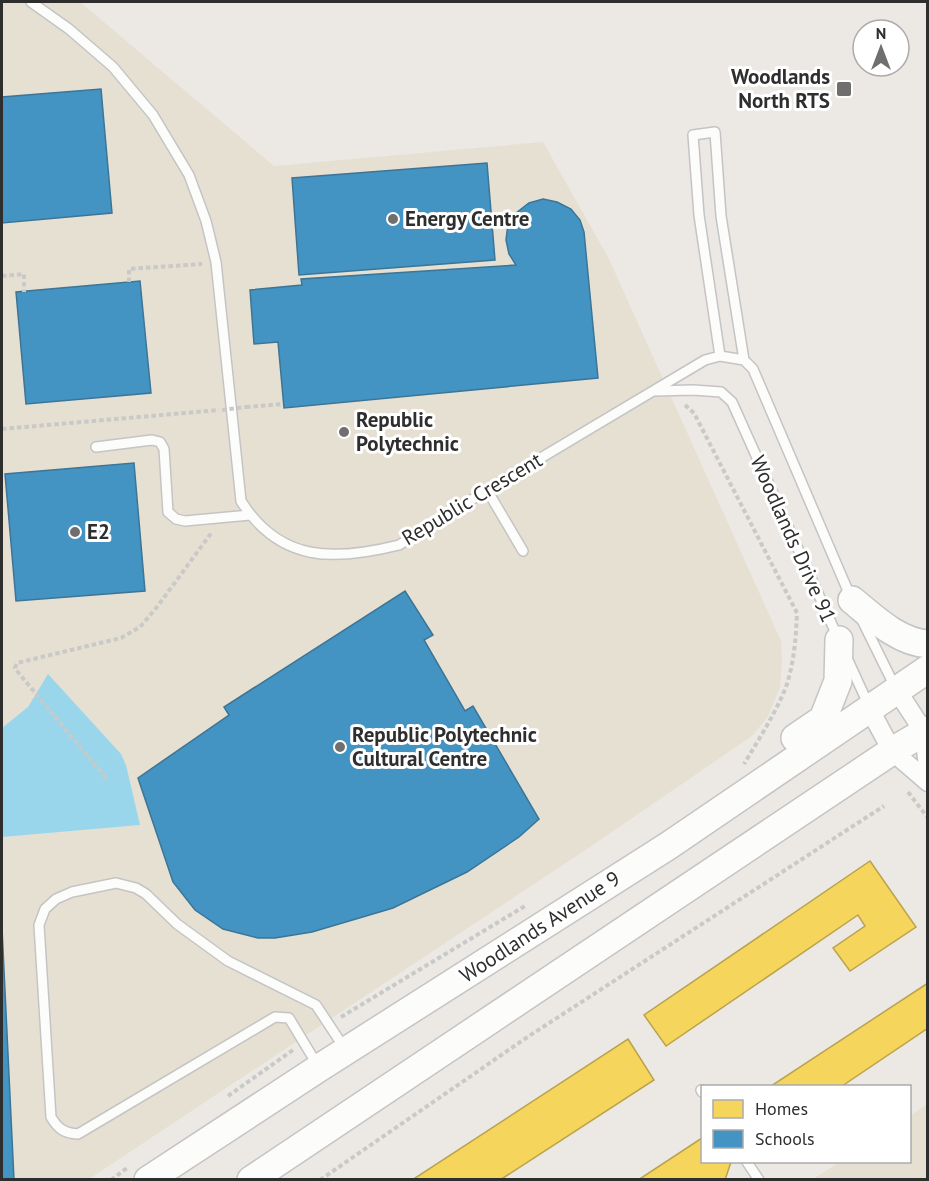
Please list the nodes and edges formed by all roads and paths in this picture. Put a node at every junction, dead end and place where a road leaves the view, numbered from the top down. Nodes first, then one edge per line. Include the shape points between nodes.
1 (31, 2) edge
2 (216, 262) junction
3 (2, 276) edge
4 (129, 282) dead end
5 (24, 292) dead end
6 (720, 356) junction
7 (744, 360) junction
8 (652, 391) junction
9 (682, 402) dead end
10 (283, 404) dead end
11 (2, 429) edge
12 (96, 447) dead end
13 (487, 490) junction
14 (250, 515) junction
15 (219, 518) junction
16 (523, 551) dead end
17 (852, 600) junction
18 (838, 640) junction
19 (927, 644) edge
20 (927, 669) edge
21 (897, 689) junction
22 (869, 708) junction
23 (926, 731) edge
24 (892, 751) junction
25 (927, 767) edge
26 (106, 778) dead end
27 (742, 781) junction
28 (927, 782) edge
29 (908, 792) dead end
30 (884, 806) dead end
31 (927, 818) edge
32 (534, 901) dead end
33 (328, 1024) junction
34 (346, 1051) junction
35 (320, 1068) junction
36 (748, 1163) edge
37 (148, 1179) edge
38 (251, 1179) edge
39 (320, 1179) edge
40 (759, 1179) edge

1 - 2 lane, Republic Crescent via 113,67 153,115 189,175
2 - 4 path via 129,269
2 - 14 lane, Republic Crescent via 241,501
3 - 5 path via 24,274
6 - 7 lane
6 - 7 lane via 699,214 693,135 716,132 721,216
6 - 8 lane, Republic Crescent via 705,360
7 - 17 lane via 753,369
8 - 13 lane, Republic Crescent
8 - 18 lane, Woodlands Drive 91 via 721,392 732,402
9 - 27 path via 694,413 797,614 795,649 786,686
10 - 11 path, bridge
12 - 15 lane via 160,442 164,449 168,512 185,522
13 - 14 lane, Republic Crescent via 399,545 372,552 314,554 284,544
13 - 16 lane
14 - 15 lane
15 - 26 path via 211,535 140,627 121,638 17,663 17,671
17 - 19 main road via 890,631
17 - 21 lane
18 - 22 lane, Woodlands Drive 91
18 - 27 main road via 838,681 823,719 778,749
20 - 21 main road, Woodlands Avenue 9
21 - 22 main road, Woodlands Avenue 9
21 - 23 street
22 - 24 street, Woodlands Drive 91
22 - 27 main road, Woodlands Avenue 9
23 - 24 main road
23 - 25 street
24 - 28 street
24 - 38 main road
27 - 34 main road, Woodlands Avenue 9 via 668,846
29 - 31 path
30 - 39 path via 526,1038
32 - 33 path
33 - 34 lane
33 - 35 lane via 316,1005 228,961 136,888 116,883 72,892 45,909 39,925 51,1117 57,1128 66,1133 78,1134 275,1017 289,1018
34 - 35 main road, Woodlands Avenue 9
35 - 37 main road, Woodlands Avenue 9
36 - 40 lane

